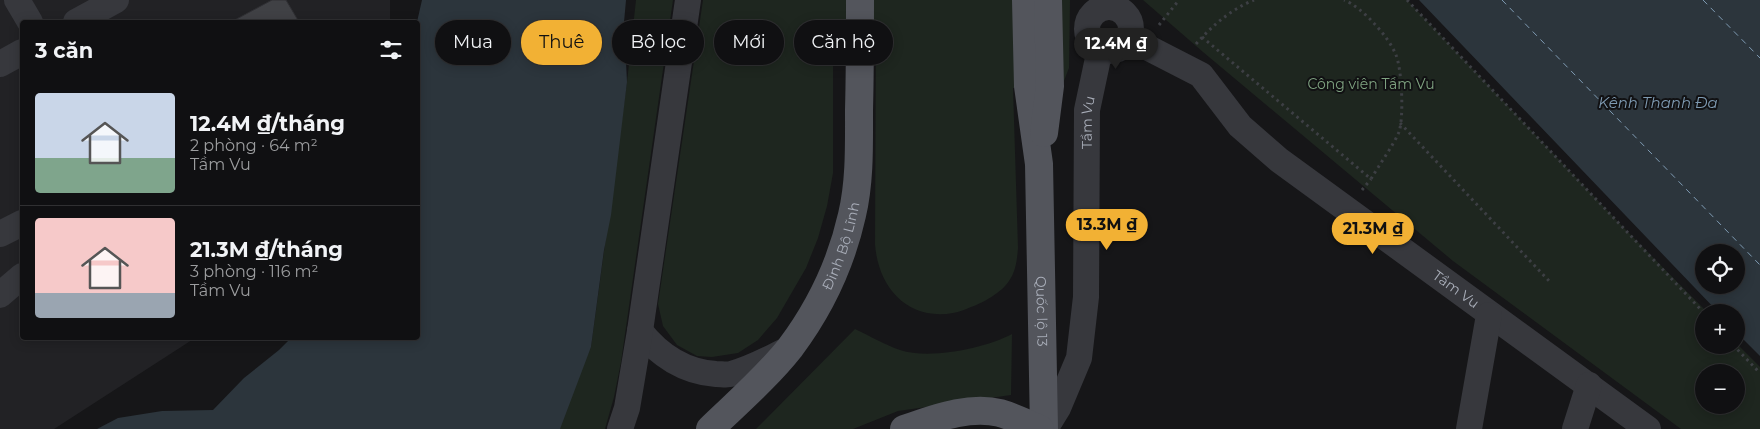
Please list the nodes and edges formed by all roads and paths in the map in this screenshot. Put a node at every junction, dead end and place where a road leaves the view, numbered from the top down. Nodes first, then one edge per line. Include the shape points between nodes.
1 (17, 0) edge
2 (116, 0) edge
3 (688, 0) edge
4 (1026, 0) edge
5 (1048, 0) edge
6 (1179, 0) edge
7 (1254, 0) edge
8 (1344, 0) edge
9 (1407, 0) edge
10 (1095, 5) edge
11 (860, 10) edge
12 (29, 20) edge
13 (80, 20) edge
14 (1136, 41) junction
15 (1100, 49) junction
16 (20, 53) edge
17 (0, 64) edge
18 (1039, 86) junction
19 (1400, 123) junction
20 (20, 224) edge
21 (0, 234) edge
22 (20, 278) edge
23 (1550, 282) dead end
24 (0, 295) edge
25 (1695, 304) edge
26 (1489, 315) junction
27 (640, 331) junction
28 (789, 349) junction
29 (1742, 354) edge
30 (1760, 373) edge
31 (1589, 385) junction
32 (620, 429) edge
33 (710, 429) edge
34 (904, 429) edge
35 (1043, 429) edge
36 (1469, 429) edge
37 (1575, 429) edge
38 (1648, 429) edge

1 - 12 street
2 - 13 street
3 - 27 street
4 - 18 main road
5 - 18 main road
6 - 14 path
7 - 19 path via 1216,22 1202,37 1371,179 1399,131
8 - 19 path via 1375,23 1396,55 1403,97
9 - 25 path
10 - 14 street via 1124,12
10 - 15 street via 1087,26 1088,35
11 - 28 main road, Đinh Bộ Lĩnh via 858,180 852,214 832,278
14 - 15 street via 1110,50
14 - 26 street, Tầm Vu via 1201,75 1240,126 1279,160
15 - 35 street, Tầm Vu via 1087,110 1086,297 1079,358 1058,408
16 - 17 street
18 - 35 main road, Quốc lộ 13
19 - 23 path
20 - 21 street
22 - 24 street
26 - 31 street, Tầm Vu
26 - 36 street
27 - 28 street via 652,346 670,359 686,368 706,373 729,374
27 - 32 street via 627,408
28 - 33 main road, Đinh Bộ Lĩnh
29 - 30 path
31 - 37 street
31 - 38 street, Tầm Vu
34 - 35 main road via 932,419 979,410 999,413

